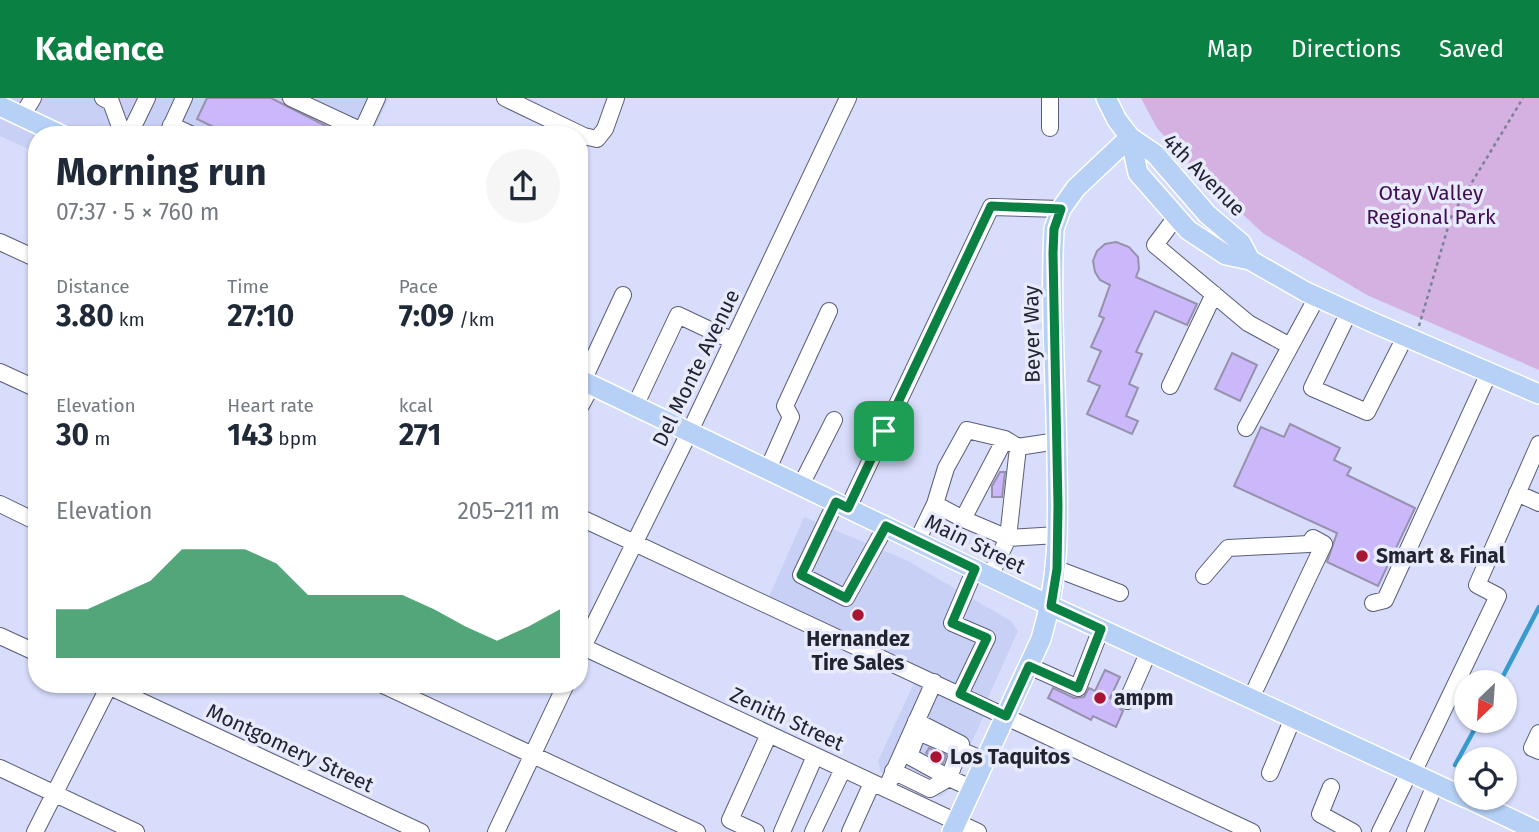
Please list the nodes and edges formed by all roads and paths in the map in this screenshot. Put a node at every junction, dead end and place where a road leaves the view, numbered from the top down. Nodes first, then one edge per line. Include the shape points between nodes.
1 (33, 98) edge
2 (103, 98) edge
3 (147, 98) edge
4 (184, 98) edge
5 (291, 98) edge
6 (377, 98) edge
7 (505, 98) edge
8 (616, 98) edge
9 (848, 98) edge
10 (1050, 98) edge
11 (1106, 98) edge
12 (1523, 98) edge
13 (0, 106) edge
14 (22, 116) junction
15 (43, 126) edge
16 (120, 126) edge
17 (133, 126) edge
18 (171, 126) edge
19 (347, 126) edge
20 (364, 126) edge
21 (563, 126) edge
22 (1051, 128) dead end
23 (588, 137) edge
24 (1130, 137) junction
25 (1061, 209) junction
26 (1176, 217) junction
27 (0, 242) edge
28 (28, 255) edge
29 (1250, 260) junction
30 (1214, 294) junction
31 (623, 295) dead end
32 (1317, 296) junction
33 (829, 311) dead end
34 (1349, 312) junction
35 (1410, 338) junction
36 (733, 341) junction
37 (1290, 346) junction
38 (0, 372) edge
39 (1489, 373) junction
40 (588, 375) edge
41 (588, 383) edge
42 (28, 385) edge
43 (1170, 386) dead end
44 (1539, 394) edge
45 (635, 405) junction
46 (834, 420) dead end
47 (1246, 428) dead end
48 (690, 432) junction
49 (1057, 442) junction
50 (1011, 443) junction
51 (1538, 451) edge
52 (768, 469) junction
53 (802, 485) junction
54 (1517, 493) junction
55 (1539, 503) edge
56 (0, 504) edge
57 (842, 505) junction
58 (934, 505) junction
59 (28, 518) edge
60 (963, 519) junction
61 (588, 521) edge
62 (886, 526) junction
63 (1058, 535) junction
64 (1008, 538) junction
65 (917, 541) junction
66 (634, 543) junction
67 (1057, 569) junction
68 (982, 573) junction
69 (1204, 576) dead end
70 (1120, 593) dead end
71 (1373, 603) dead end
72 (1051, 606) junction
73 (1101, 629) junction
74 (588, 635) edge
75 (0, 636) edge
76 (28, 649) edge
77 (1149, 651) junction
78 (588, 652) edge
79 (1029, 666) junction
80 (934, 682) junction
81 (103, 693) edge
82 (124, 693) edge
83 (401, 693) edge
84 (562, 693) edge
85 (960, 694) junction
86 (1251, 698) junction
87 (1127, 701) dead end
88 (1006, 716) junction
89 (1293, 718) junction
90 (916, 722) junction
91 (1539, 733) edge
92 (769, 734) junction
93 (960, 749) junction
94 (1539, 751) edge
95 (533, 754) junction
96 (815, 755) junction
97 (986, 761) junction
98 (0, 768) edge
99 (843, 769) junction
100 (894, 771) junction
101 (1411, 772) junction
102 (1270, 773) dead end
103 (948, 778) junction
104 (1436, 783) junction
105 (879, 786) junction
106 (1331, 787) dead end
107 (972, 789) junction
108 (1454, 792) edge
109 (53, 793) junction
110 (1485, 810) edge
111 (1509, 826) edge
112 (954, 827) edge
113 (1539, 831) edge
114 (35, 832) edge
115 (136, 832) edge
116 (421, 832) edge
117 (496, 832) edge
118 (697, 832) edge
119 (756, 832) edge
120 (782, 832) edge
121 (813, 832) edge
122 (850, 832) edge
123 (978, 832) edge
124 (1252, 832) edge
125 (1353, 832) edge
126 (1380, 832) edge
127 (1415, 832) edge

1 - 14 street
2 - 16 street via 111,102
3 - 17 street
4 - 18 street
5 - 19 street
6 - 20 street
7 - 21 street
8 - 23 street via 605,129 597,139
9 - 36 street, Del Monte Avenue
10 - 22 street
11 - 24 main road
12 - 35 path via 1451,217
13 - 14 main road
14 - 15 main road
24 - 25 main road, Beyer Way via 1076,188
24 - 26 main road, 4th Avenue via 1138,173
24 - 29 main road, 4th Avenue via 1155,154 1208,214 1241,243
25 - 49 main road, Beyer Way via 1053,253
25 - 57 street via 991,206
26 - 29 main road, 4th Avenue via 1226,255
26 - 30 street via 1155,245
27 - 28 street
29 - 32 main road, 4th Avenue
30 - 37 street via 1248,323
30 - 43 street
31 - 40 street
32 - 34 main road, 4th Avenue
32 - 37 street
33 - 52 street via 785,406 791,417
34 - 35 main road, 4th Avenue
34 - 35 street via 1312,388 1367,412
35 - 39 main road, 4th Avenue
36 - 45 street via 678,315
36 - 48 street, Del Monte Avenue
37 - 47 street
38 - 42 street
39 - 44 main road, 4th Avenue
39 - 71 street via 1385,600
41 - 45 main road, Main Street
45 - 48 main road, Main Street
46 - 53 street
48 - 52 main road, Main Street
48 - 66 street, Del Monte Avenue
49 - 50 street
49 - 63 main road, Beyer Way
50 - 58 street via 967,430 946,468
50 - 60 street
50 - 64 street
51 - 54 street
52 - 53 main road, Main Street
53 - 57 main road, Main Street
54 - 55 street
54 - 101 street via 1476,585 1498,596
56 - 59 street
57 - 62 main road, Main Street
57 - 62 street via 801,575 846,598
58 - 60 street
58 - 65 street
60 - 64 street
61 - 66 street
62 - 65 main road, Main Street
63 - 64 street
63 - 67 main road, Beyer Way
64 - 68 street
65 - 68 main road, Main Street
66 - 74 street, Del Monte Avenue
66 - 80 street
67 - 70 street
67 - 72 main road, Beyer Way
68 - 72 main road, Main Street
68 - 85 street via 952,623 987,638
69 - 86 street via 1228,548 1309,544 1313,538 1324,544
72 - 73 main road, Main Street
72 - 79 main road, Beyer Way
73 - 77 main road, Main Street
73 - 79 street via 1078,688
75 - 76 street
77 - 86 main road, Main Street
77 - 87 street
78 - 92 street, Zenith Street
79 - 88 main road, Beyer Way
80 - 85 street
80 - 90 street
81 - 109 street
82 - 116 street, Montgomery Street
83 - 95 street
84 - 95 street
85 - 88 street
86 - 89 main road, Main Street
88 - 97 main road, Beyer Way
88 - 124 street
89 - 101 main road, Main Street
89 - 102 street
90 - 93 street via 961,744
90 - 100 street
91 - 94 street via 1532,748
92 - 96 street, Zenith Street
92 - 119 street via 730,820
93 - 97 street
93 - 103 street
93 - 103 street via 918,732 909,756
95 - 117 street
95 - 118 street
96 - 99 street, Zenith Street
96 - 120 street
97 - 107 main road, Beyer Way
98 - 109 street
99 - 105 street, Zenith Street
99 - 121 street
100 - 103 street via 930,789
100 - 105 street
101 - 104 main road, Main Street
101 - 126 street
103 - 107 street
104 - 108 main road, Main Street
104 - 127 street
105 - 112 street, Zenith Street
105 - 122 street
106 - 125 street via 1321,814
107 - 112 main road, Beyer Way
109 - 114 street
109 - 115 street
110 - 111 main road, Main Street
111 - 113 main road, Main Street
112 - 123 street, Zenith Street

